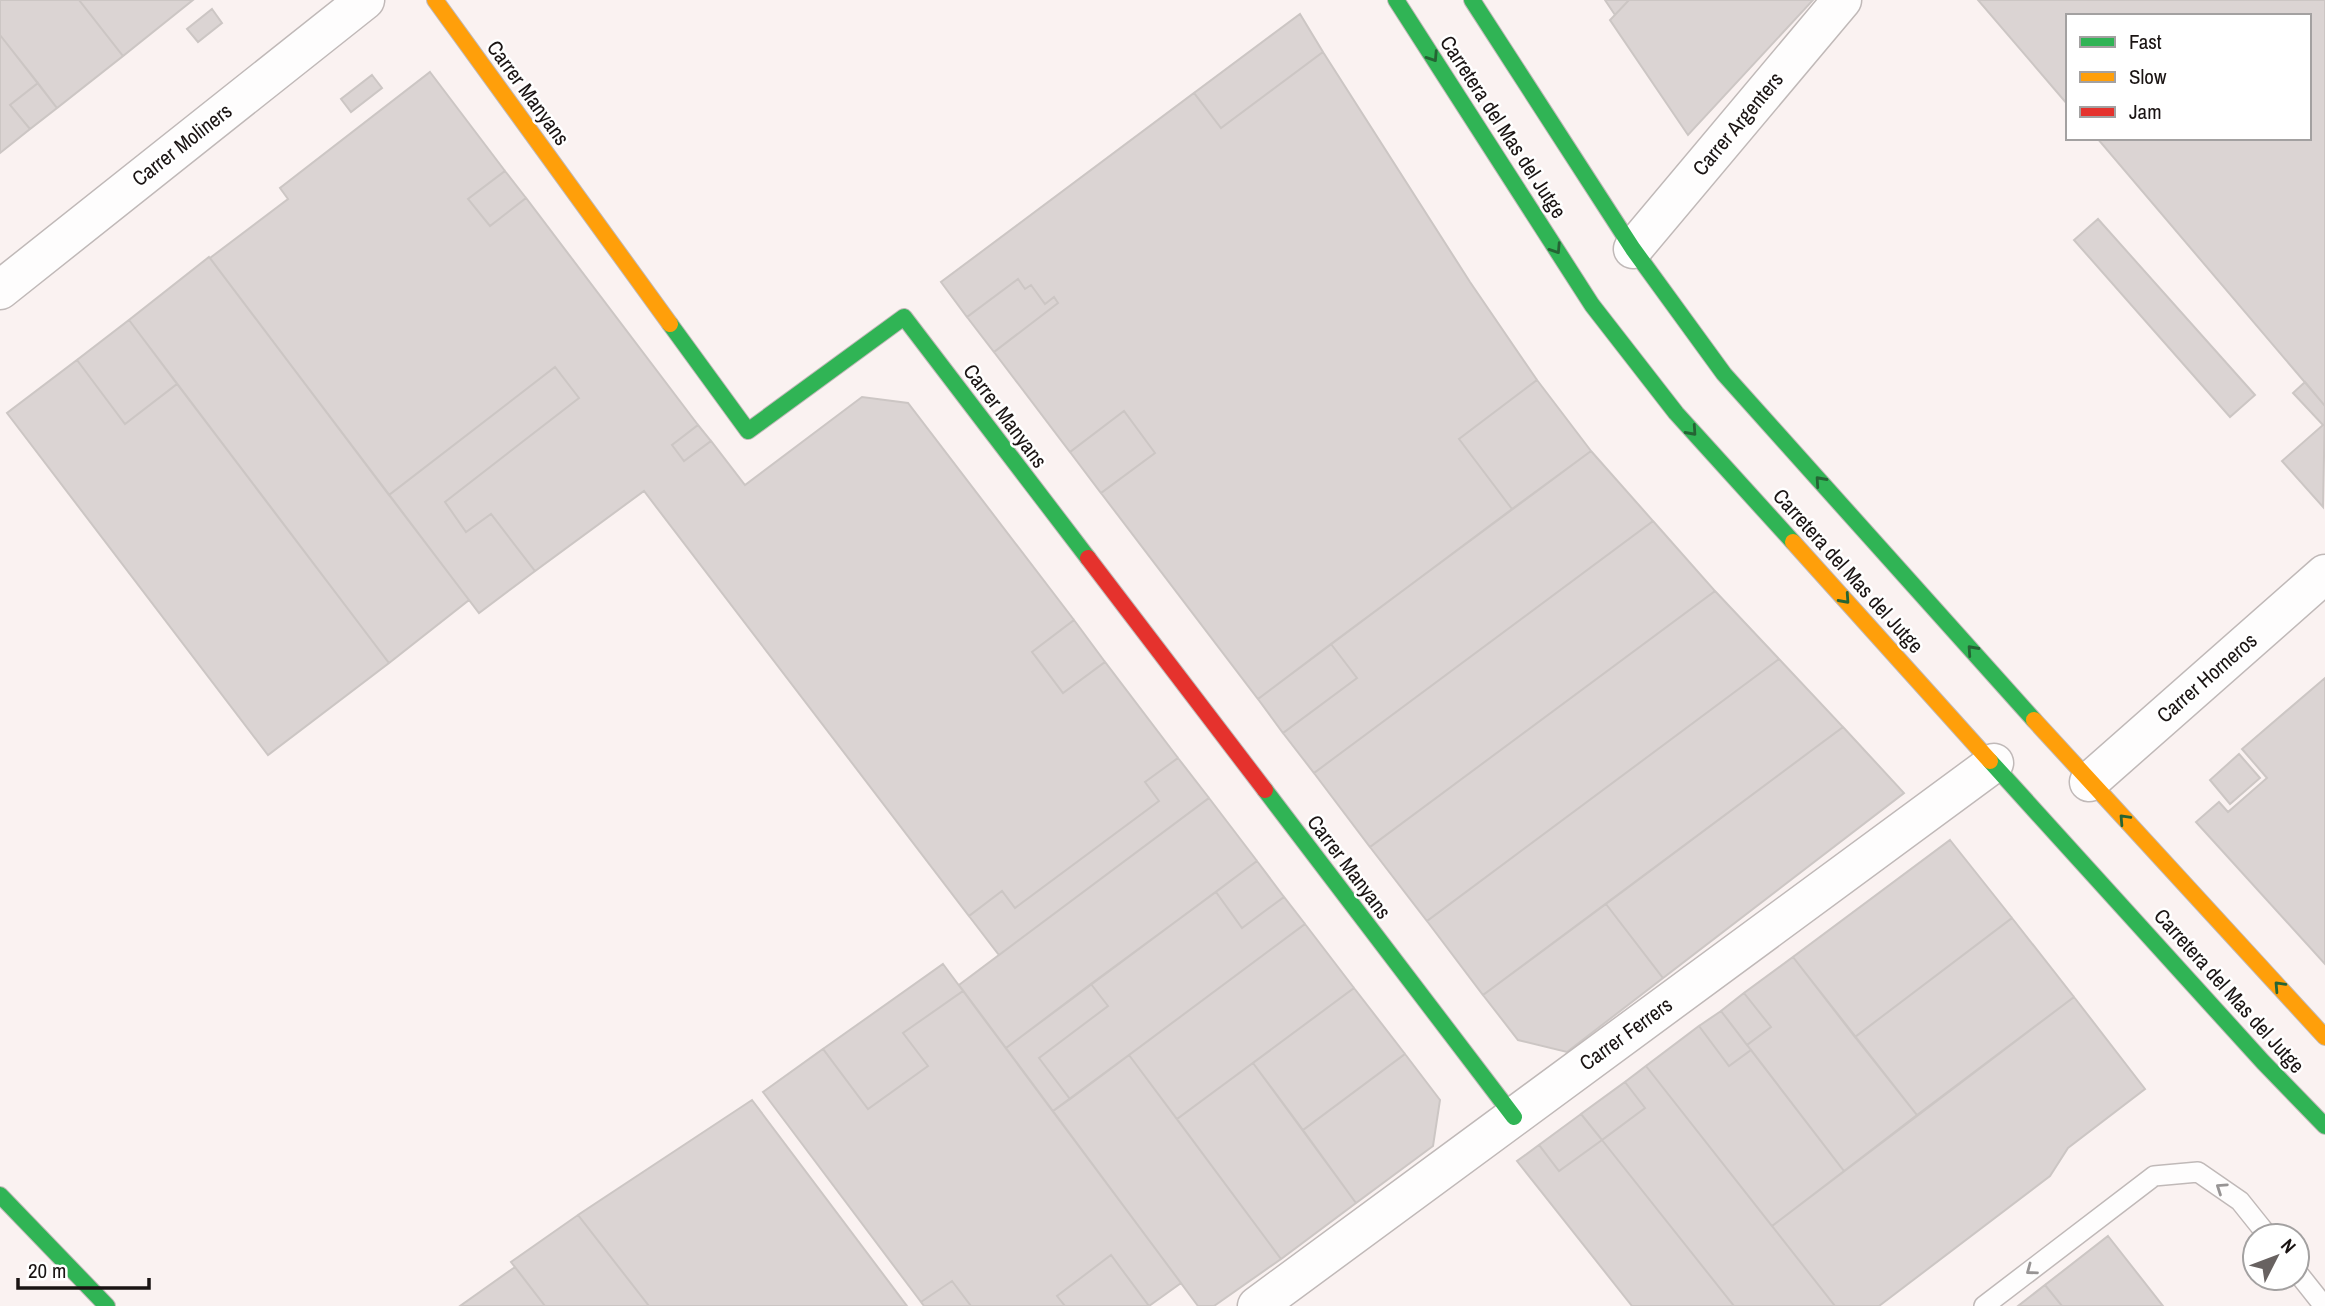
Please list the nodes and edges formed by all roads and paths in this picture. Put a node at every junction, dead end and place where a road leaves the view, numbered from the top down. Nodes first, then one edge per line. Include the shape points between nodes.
1 (365, 0) edge
2 (435, 0) edge
3 (1396, 0) edge
4 (1472, 0) edge
5 (1842, 0) edge
6 (1633, 249) junction
7 (0, 290) edge
8 (2325, 574) edge
9 (1994, 763) junction
10 (2090, 782) junction
11 (2325, 1037) edge
12 (1514, 1116) junction
13 (2325, 1126) edge
14 (0, 1195) edge
15 (2257, 1222) edge
16 (2311, 1290) edge
17 (107, 1306) edge
18 (1258, 1306) edge
19 (1984, 1306) edge
20 (2324, 1306) edge

1 - 7 street, Carrer Moliners
2 - 12 street, Carrer Manyans via 748,431 904,317
3 -> 9 street, Carretera del Mas del Jutge via 1592,305 1676,413
4 - 6 street, Carretera del Mas del Jutge
5 - 6 street, Carrer Argenters
10 -> 6 street, Carretera del Mas del Jutge via 1724,374
8 - 10 street, Carrer Horneros
9 - 12 street, Carrer Ferrers
9 - 13 street, Carretera del Mas del Jutge
11 -> 10 street, Carretera del Mas del Jutge
12 - 18 street, Carrer Ferrers
14 - 17 street
15 -> 19 lane via 2240,1201 2198,1172 2154,1176
16 - 20 lane

